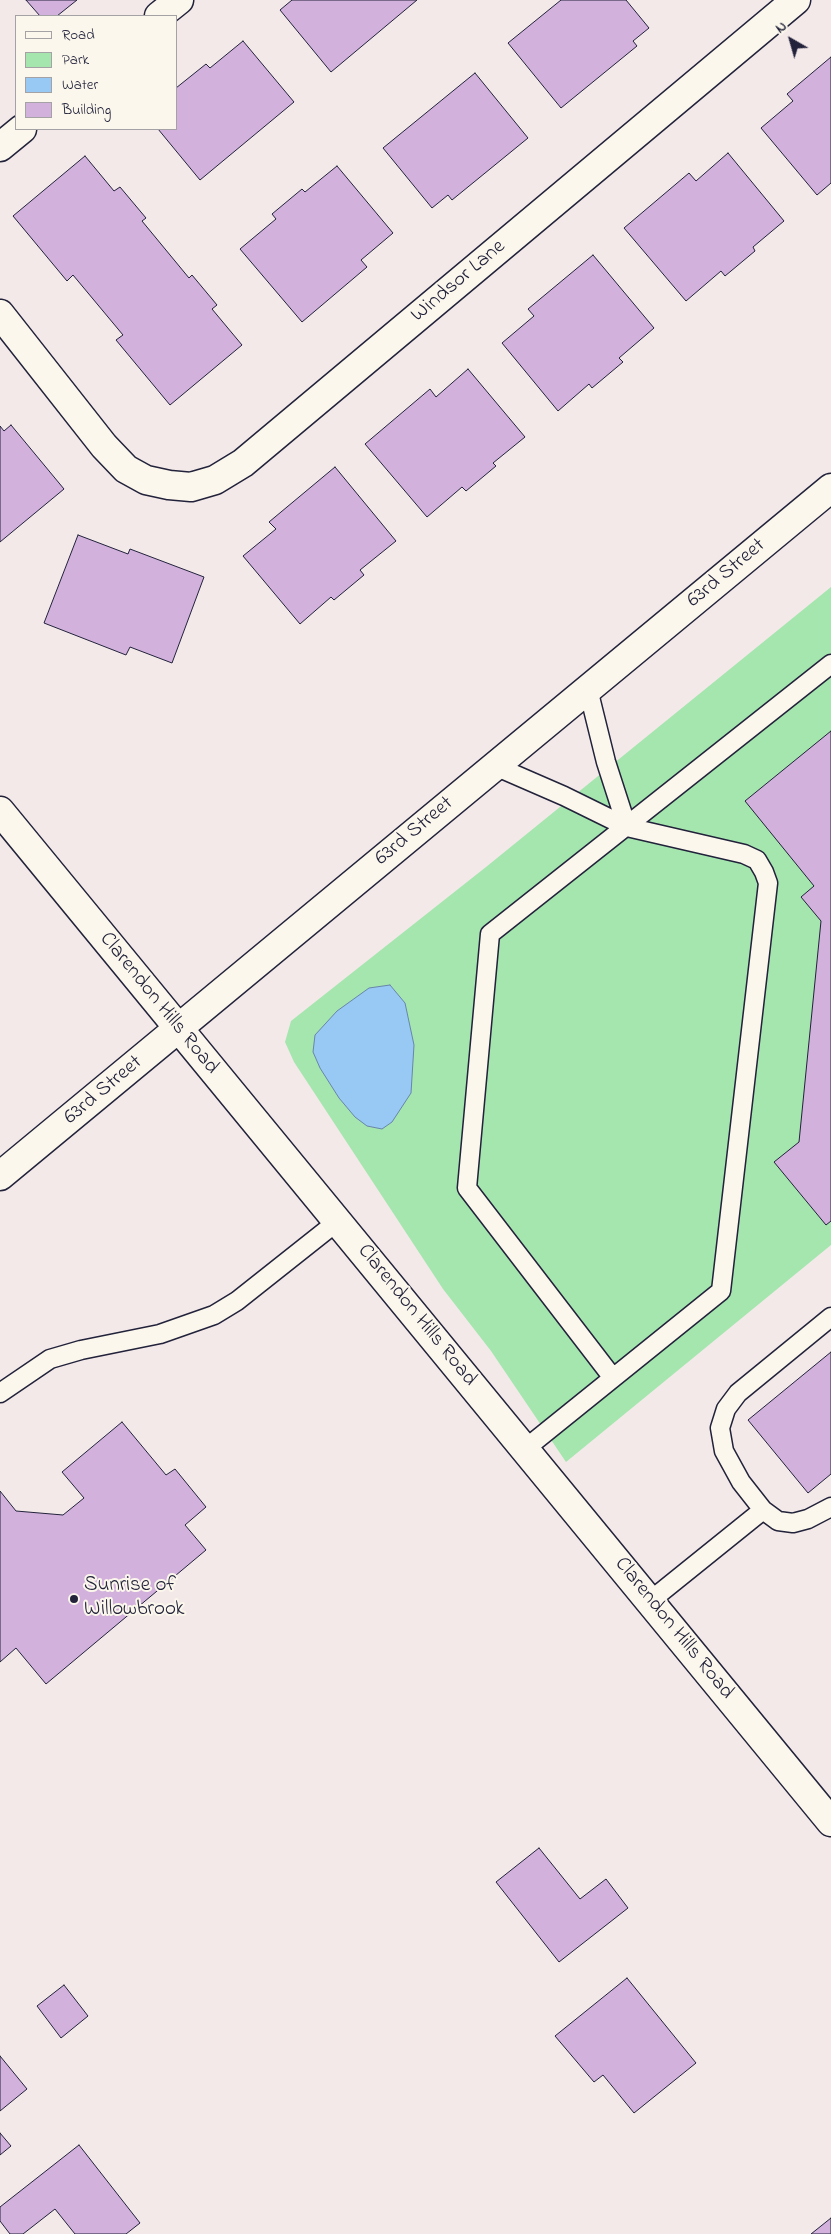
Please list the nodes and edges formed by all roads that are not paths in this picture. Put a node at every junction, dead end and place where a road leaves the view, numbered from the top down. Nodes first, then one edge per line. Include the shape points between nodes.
1 (179, 0) edge
2 (796, 0) edge
3 (160, 15) edge
4 (21, 130) edge
5 (0, 147) edge
6 (0, 314) edge
7 (831, 488) edge
8 (831, 664) edge
9 (588, 689) junction
10 (495, 766) junction
11 (0, 811) edge
12 (626, 827) junction
13 (178, 1028) junction
14 (0, 1176) edge
15 (338, 1222) junction
16 (831, 1317) edge
17 (614, 1378) junction
18 (0, 1393) edge
19 (525, 1449) junction
20 (831, 1506) edge
21 (764, 1510) junction
22 (650, 1601) junction
23 (831, 1822) edge

1 - 3 street
2 - 6 street, Windsor Lane via 242,463 215,480 191,486 169,485 146,480 126,469 104,446
4 - 5 street
7 - 9 street, 63rd Street
8 - 12 lane
9 - 10 street, 63rd Street
9 - 12 lane
10 - 12 lane
10 - 13 street, 63rd Street
11 - 13 street, Clarendon Hills Road
12 - 17 lane via 490,934 467,1188
12 - 17 lane via 744,854 757,860 768,883 721,1291
13 - 14 street, 63rd Street
13 - 15 street, Clarendon Hills Road
15 - 18 lane via 237,1301 214,1315 160,1334 50,1359
15 - 19 street, Clarendon Hills Road
16 - 21 lane via 738,1393 726,1409 720,1428 724,1451 741,1482
17 - 19 lane
19 - 22 street, Clarendon Hills Road
20 - 21 lane via 793,1523 778,1521
21 - 22 lane
22 - 23 street, Clarendon Hills Road

